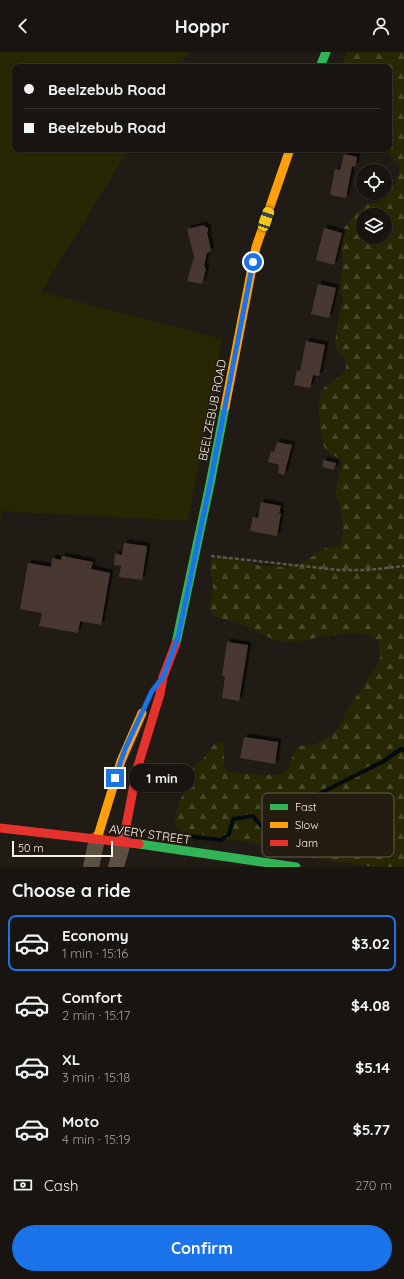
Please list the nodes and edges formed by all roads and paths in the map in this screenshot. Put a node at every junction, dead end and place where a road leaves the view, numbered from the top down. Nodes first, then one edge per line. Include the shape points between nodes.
1 (326, 52) edge
2 (321, 64) edge
3 (289, 152) edge
4 (195, 554) junction
5 (404, 566) edge
6 (163, 677) junction
7 (0, 828) edge
8 (97, 839) junction
9 (123, 842) junction
10 (91, 867) edge
11 (116, 867) edge
12 (296, 867) edge

1 - 2 street
3 - 4 street, BEELZEBUB ROAD via 256,247
4 - 5 path via 339,570
4 - 6 street, BEELZEBUB ROAD via 178,637
6 - 8 street, BEELZEBUB ROAD via 152,691 125,749
6 - 9 street, BEELZEBUB ROAD via 137,769
7 - 8 street, AVERY STREET
8 - 9 street, AVERY STREET
8 - 10 street
9 - 11 street
9 - 12 street, AVERY STREET

